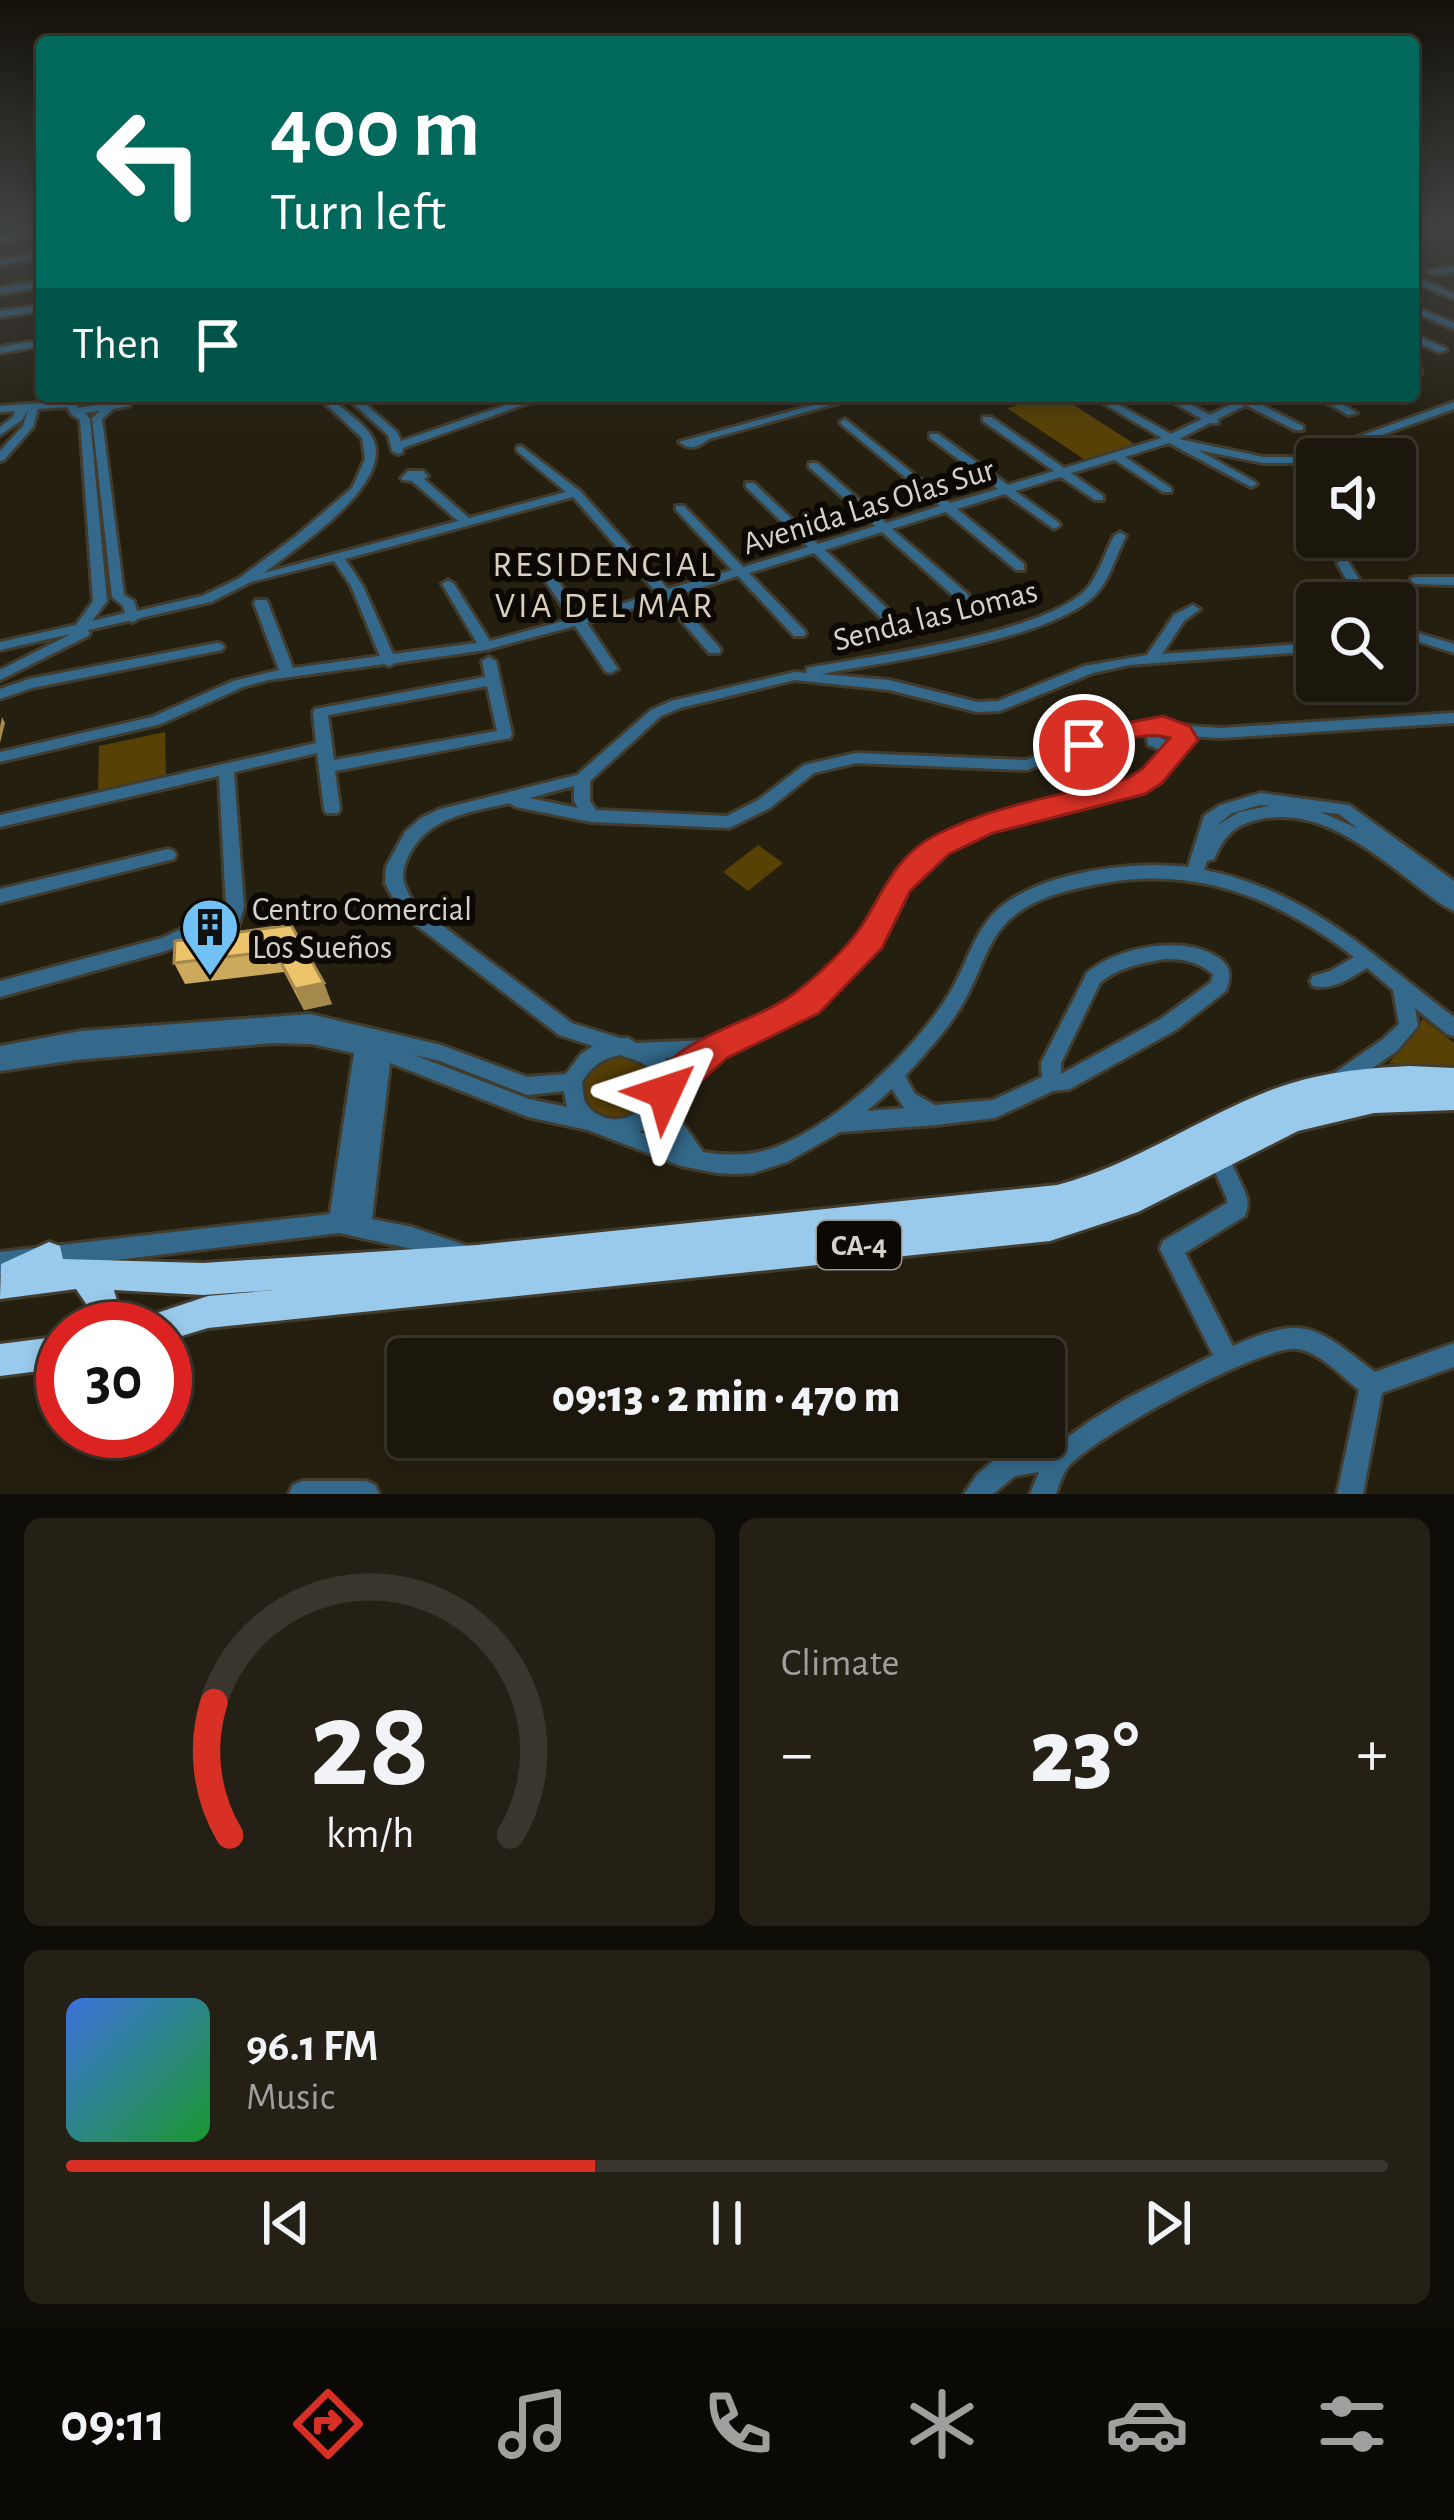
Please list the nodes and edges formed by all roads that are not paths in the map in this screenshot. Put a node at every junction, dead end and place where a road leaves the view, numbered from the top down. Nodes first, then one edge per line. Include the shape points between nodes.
1 (36, 309) edge
2 (1419, 311) edge
3 (0, 314) edge
4 (1454, 326) edge
5 (1419, 340) edge
6 (36, 346) edge
7 (1442, 350) dead end
8 (0, 352) edge
9 (34, 388) dead end
10 (126, 402) edge
11 (329, 402) edge
12 (357, 402) edge
13 (526, 402) edge
14 (838, 402) edge
15 (1106, 402) edge
16 (1178, 402) edge
17 (1241, 402) edge
18 (1254, 402) edge
19 (1331, 402) edge
20 (77, 404) edge
21 (825, 406) junction
22 (1454, 406) edge
23 (0, 410) edge
24 (108, 410) junction
25 (27, 411) junction
26 (1352, 413) dead end
27 (987, 419) dead end
28 (1214, 421) junction
29 (1299, 428) dead end
30 (0, 432) edge
31 (934, 436) dead end
32 (705, 437) dead end
33 (1168, 440) junction
34 (520, 449) dead end
35 (1116, 456) junction
36 (0, 458) edge
37 (813, 465) dead end
38 (1063, 473) junction
39 (417, 479) dead end
40 (1251, 484) dead end
41 (750, 485) dead end
42 (1008, 490) junction
43 (1167, 490) dead end
44 (576, 493) junction
45 (1100, 498) dead end
46 (100, 507) junction
47 (951, 507) junction
48 (680, 508) dead end
49 (464, 521) junction
50 (1054, 525) dead end
51 (885, 529) junction
52 (1120, 536) dead end
53 (819, 549) junction
54 (534, 555) dead end
55 (337, 556) junction
56 (1342, 563) dead end
57 (1020, 566) dead end
58 (744, 571) junction
59 (1416, 581) dead end
60 (1447, 581) edge
61 (243, 582) junction
62 (1354, 582) edge
63 (448, 584) dead end
64 (666, 594) junction
65 (118, 597) junction
66 (963, 597) dead end
67 (1454, 600) edge
68 (100, 601) junction
69 (261, 603) dead end
70 (1193, 609) dead end
71 (886, 615) dead end
72 (133, 618) junction
73 (107, 622) junction
74 (576, 622) junction
75 (80, 628) junction
76 (799, 633) dead end
77 (1416, 637) edge
78 (1162, 641) junction
79 (0, 646) edge
80 (217, 647) dead end
81 (1296, 648) edge
82 (1454, 649) edge
83 (714, 650) dead end
84 (487, 653) junction
85 (898, 656) junction
86 (1186, 656) junction
87 (1153, 657) junction
88 (389, 662) junction
89 (611, 669) dead end
90 (287, 672) junction
91 (0, 676) edge
92 (795, 676) junction
93 (493, 680) junction
94 (889, 685) junction
95 (0, 694) edge
96 (1454, 718) edge
97 (1220, 733) junction
98 (1159, 734) junction
99 (1182, 745) junction
100 (324, 746) junction
101 (0, 757) edge
102 (1161, 764) junction
103 (327, 767) junction
104 (226, 768) junction
105 (582, 779) junction
106 (508, 798) junction
107 (332, 809) dead end
108 (591, 816) junction
109 (0, 821) edge
110 (169, 855) dead end
111 (1201, 874) junction
112 (1454, 890) edge
113 (0, 896) edge
114 (1454, 904) edge
115 (230, 925) junction
116 (230, 947) edge
117 (1365, 960) junction
118 (1319, 981) dead end
119 (0, 989) edge
120 (1402, 990) junction
121 (1454, 1028) edge
122 (566, 1029) junction
123 (374, 1042) junction
124 (635, 1048) junction
125 (715, 1048) junction
126 (0, 1053) edge
127 (0, 1063) edge
128 (894, 1074) junction
129 (575, 1075) junction
130 (1454, 1080) edge
131 (1052, 1082) junction
132 (1332, 1087) junction
133 (1454, 1098) edge
134 (662, 1099) junction
135 (939, 1117) junction
136 (835, 1123) junction
137 (594, 1124) junction
138 (1218, 1156) junction
139 (698, 1160) junction
140 (350, 1224) junction
141 (49, 1257) junction
142 (477, 1260) junction
143 (0, 1263) edge
144 (78, 1273) junction
145 (0, 1282) edge
146 (102, 1302) edge
147 (192, 1317) edge
148 (36, 1355) edge
149 (1454, 1355) edge
150 (1226, 1357) junction
151 (0, 1360) edge
152 (1372, 1385) junction
153 (1058, 1459) junction
154 (302, 1494) edge
155 (366, 1494) edge
156 (977, 1494) edge
157 (1043, 1494) edge
158 (1350, 1494) edge

1 - 3 street
2 - 4 street
5 - 7 street
6 - 8 street
9 - 25 street
10 - 24 street
11 - 61 street via 367,437 370,467 357,490
12 - 13 street via 393,434 397,449
14 - 21 street
15 - 33 street
16 - 28 street
17 - 28 street, Avenida Las Olas Sur
18 - 29 street
19 - 26 street
20 - 24 street
20 - 25 street
20 - 46 street
21 - 32 street
21 - 47 street
22 - 33 street via 1303,460
23 - 25 street
24 - 46 street via 97,418
25 - 30 street
25 - 36 street via 28,427
27 - 38 street
28 - 33 street, Avenida Las Olas Sur
31 - 42 street
33 - 35 street, Avenida Las Olas Sur
33 - 40 street
34 - 44 street
35 - 38 street, Avenida Las Olas Sur
35 - 43 street
37 - 51 street
38 - 42 street, Avenida Las Olas Sur
38 - 45 street
39 - 49 street
41 - 53 street
42 - 47 street, Avenida Las Olas Sur
42 - 50 street
44 - 49 street
44 - 64 street
46 - 65 street
46 - 68 street
47 - 51 street, Avenida Las Olas Sur
47 - 57 street
48 - 58 street
49 - 55 street
51 - 53 street, Avenida Las Olas Sur
51 - 66 street
52 - 85 street, Senda las Lomas via 1080,602 1025,626
53 - 58 street, Avenida Las Olas Sur
53 - 71 street
54 - 74 street
55 - 61 street
55 - 88 street
56 - 62 street
58 - 64 street, Avenida Las Olas Sur
58 - 76 street
59 - 60 street
60 - 67 street
61 - 72 street
63 - 84 street
64 - 74 street, Avenida Las Olas Sur
64 - 83 street
65 - 68 street
65 - 72 street
68 - 75 street
69 - 90 street
70 - 78 street
72 - 73 street
73 - 75 street
73 - 91 street
74 - 84 street, Avenida Las Olas Sur
74 - 89 street
75 - 79 street
77 - 82 street
78 - 86 street
78 - 87 street
80 - 95 street
81 - 86 street
84 - 88 street, Avenida Las Olas Sur
84 - 93 street
85 - 92 street, Senda las Lomas
85 - 94 street
86 - 87 street
87 - 94 street via 1089,669 1000,706
88 - 90 street, Avenida Las Olas Sur
90 - 101 street, Avenida Las Olas Sur via 156,721
92 - 94 street
92 - 105 street, Senda las Lomas via 656,713
93 - 100 street via 320,712
93 - 103 street via 505,734
96 - 97 street
97 - 98 street
97 - 99 street
98 - 99 street via 1184,736
98 - 102 street
98 - 108 street via 1122,731 1027,765 832,762 729,822
99 - 102 street
100 - 103 street
100 - 104 street
102 - 125 street via 1135,787 985,825 938,846 898,884 870,939 807,1004
103 - 107 street
104 - 109 street
104 - 115 street
105 - 106 street
105 - 108 street
106 - 108 street
106 - 122 street via 427,822 401,851 393,884 410,910
110 - 113 street
111 - 112 street via 1210,820 1260,799 1343,809
111 - 114 street via 1216,835 1236,819 1266,809 1302,811 1340,825
111 - 117 street via 1294,908
111 - 128 street via 1118,871 1051,888 1012,908 995,922 956,1001
115 - 116 street
115 - 119 street
117 - 118 street
117 - 120 street
120 - 121 street
120 - 132 street via 1408,1026 1382,1055
122 - 124 street
122 - 129 street via 576,1047
123 - 126 street via 310,1022 275,1022
123 - 127 street via 272,1035
123 - 129 street via 527,1086
123 - 137 street via 528,1108
123 - 140 street
124 - 125 street
124 - 129 street via 600,1050
124 - 134 street via 661,1067
125 - 134 street
128 - 135 street via 908,1100
128 - 136 street
129 - 137 street via 577,1110
130 - 132 highway, CA-4
131 - 131 street via 1169,1024 1220,986 1222,971 1208,958 1174,950 1101,971 1051,1063
131 - 135 street via 994,1109
132 - 142 highway, CA-4 via 1282,1098 1140,1172 1078,1194
133 - 138 highway, CA-4 via 1334,1106
134 - 137 street via 634,1126
134 - 139 street
135 - 136 street
136 - 139 street via 752,1164
137 - 139 street
138 - 147 highway, CA-4 via 1134,1202 1050,1226
138 - 150 street via 1237,1210 1171,1249
140 - 141 street
140 - 142 street
141 - 143 street
141 - 145 highway
142 - 144 highway, CA-4 via 203,1279
144 - 145 highway, CA-4
144 - 146 highway via 97,1283
148 - 151 highway
149 - 152 street
150 - 152 street via 1295,1337
150 - 153 street
152 - 158 street
153 - 156 street via 1002,1465
153 - 157 street
154 - 155 street

